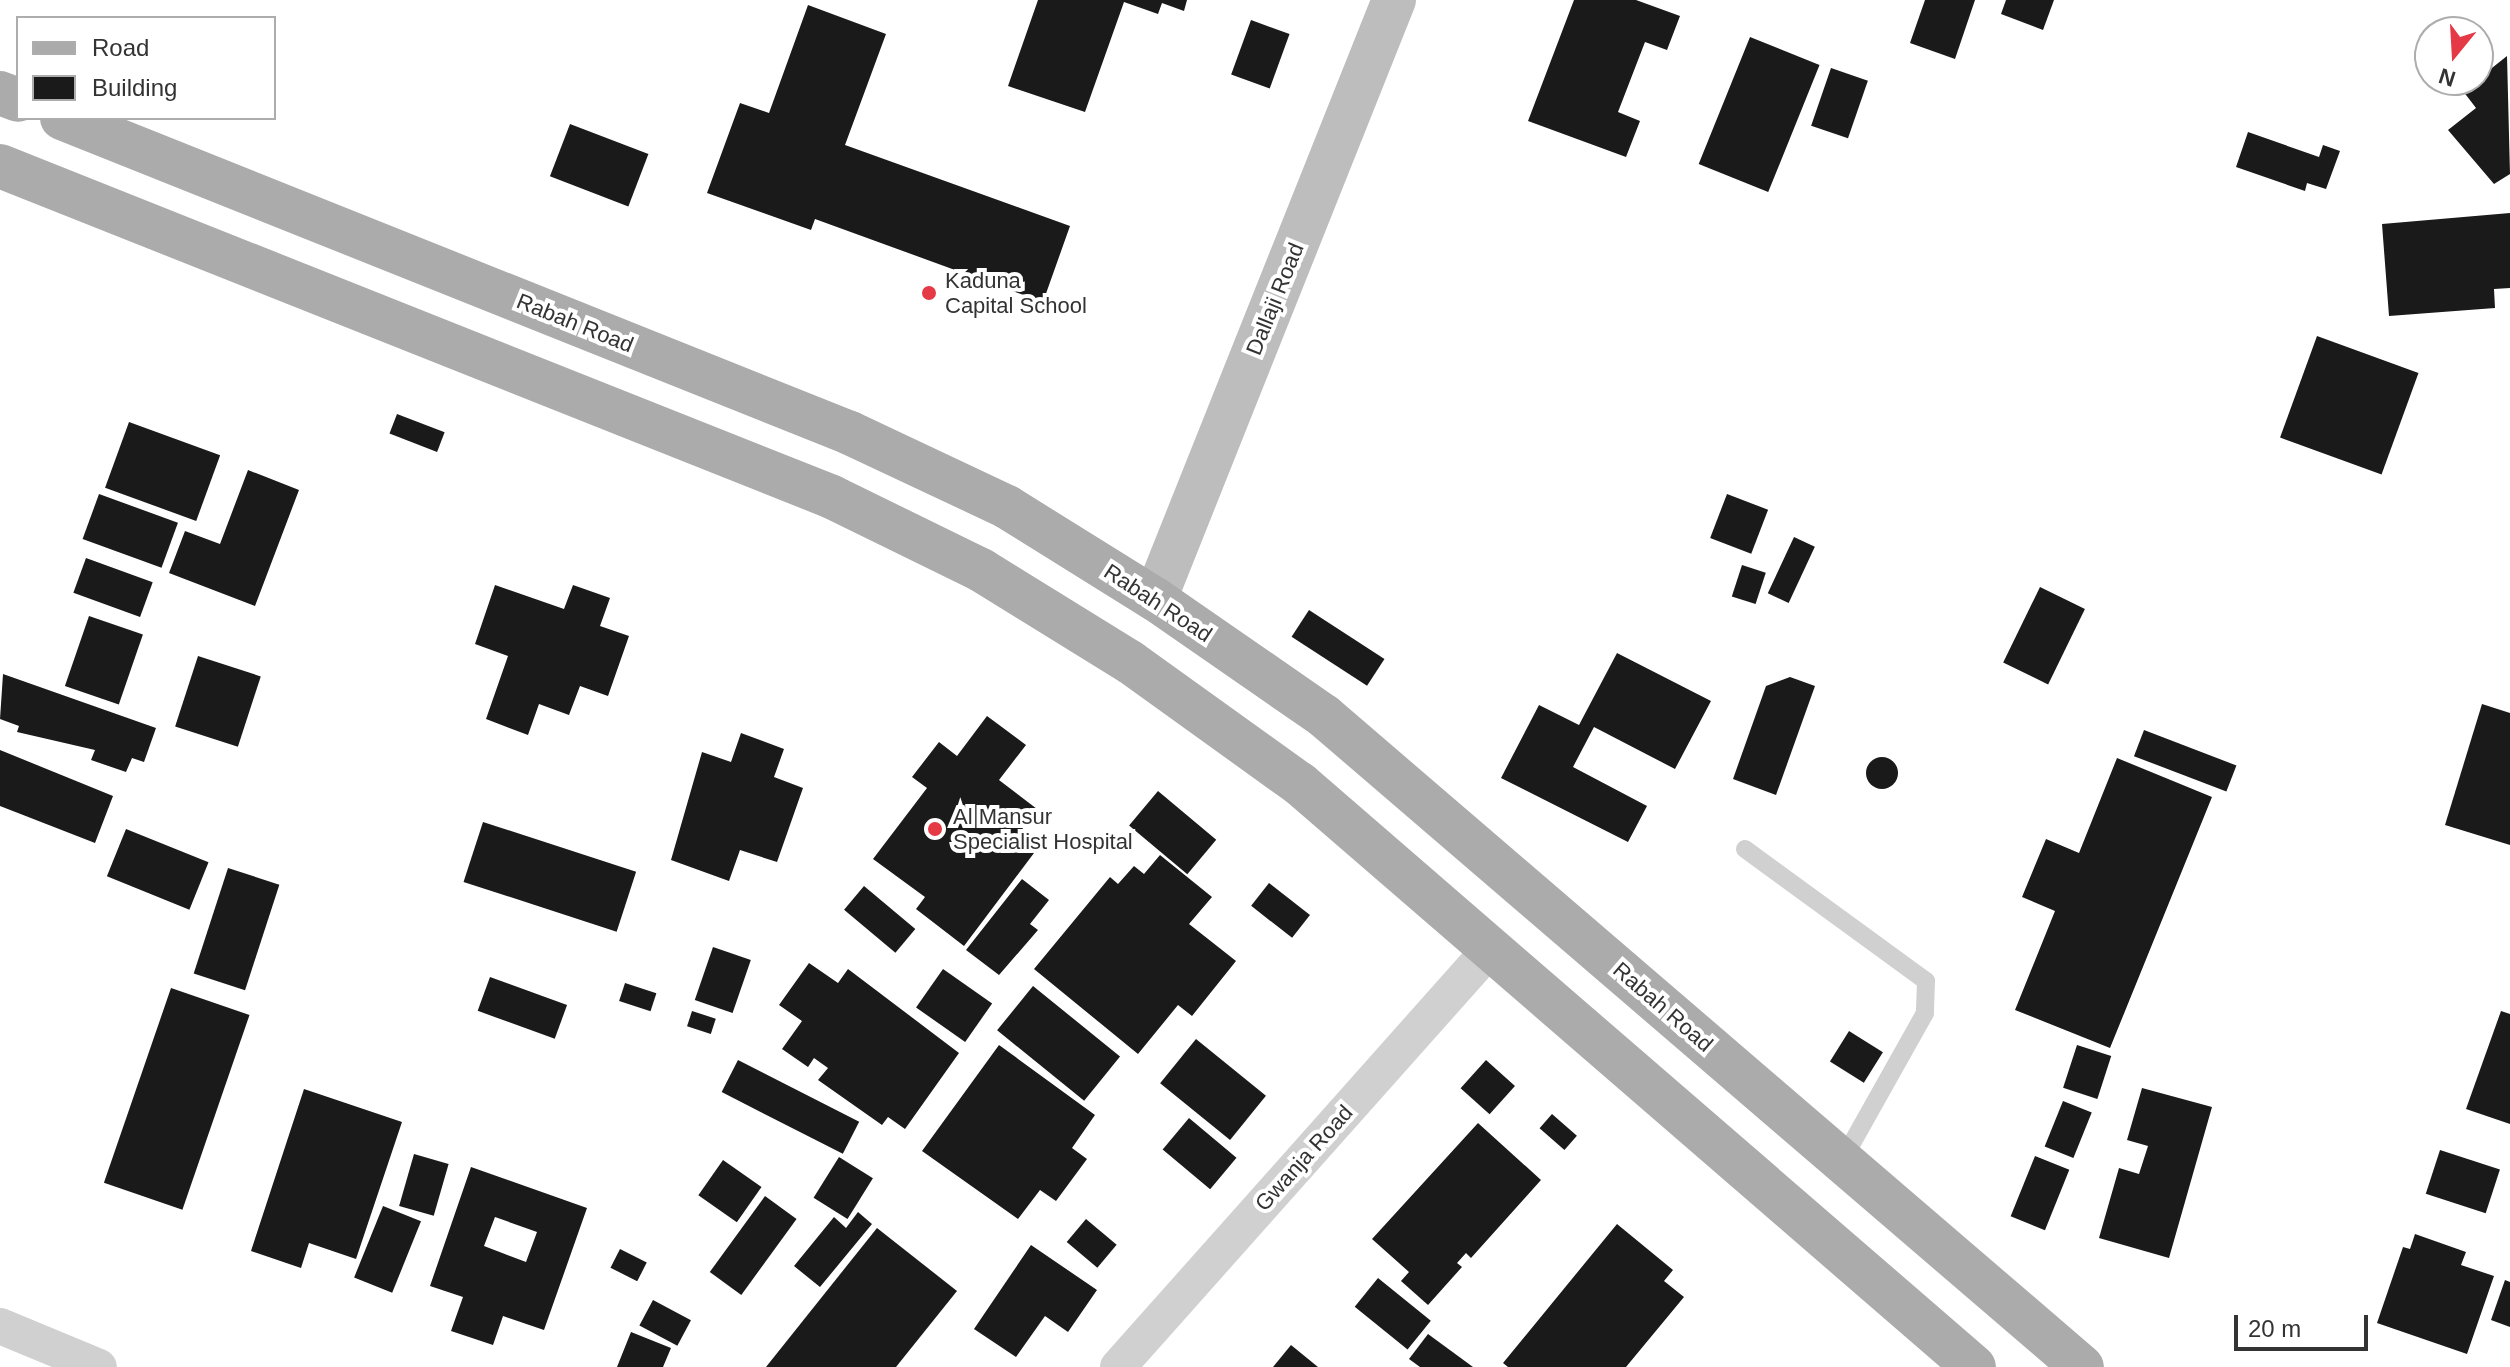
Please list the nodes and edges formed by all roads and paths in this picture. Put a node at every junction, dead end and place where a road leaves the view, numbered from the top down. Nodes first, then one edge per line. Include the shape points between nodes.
1 (1394, 0) edge
2 (67, 120) edge
3 (0, 166) edge
4 (1155, 599) junction
5 (1745, 849) dead end
6 (1490, 949) junction
7 (1842, 1161) junction
8 (0, 1326) edge
9 (99, 1367) edge
10 (1118, 1367) edge
11 (1974, 1367) edge
12 (2082, 1367) edge

1 - 4 street, Dallaji Road
2 - 4 main road, Rabah Road via 850,433 1007,507
3 - 6 main road via 832,497 981,570 1130,662 1300,784
4 - 7 main road, Rabah Road via 1324,716
5 - 7 lane via 1926,981 1925,1013
6 - 10 street, Gwanja Road
6 - 11 main road
7 - 12 main road, Rabah Road
8 - 9 street

